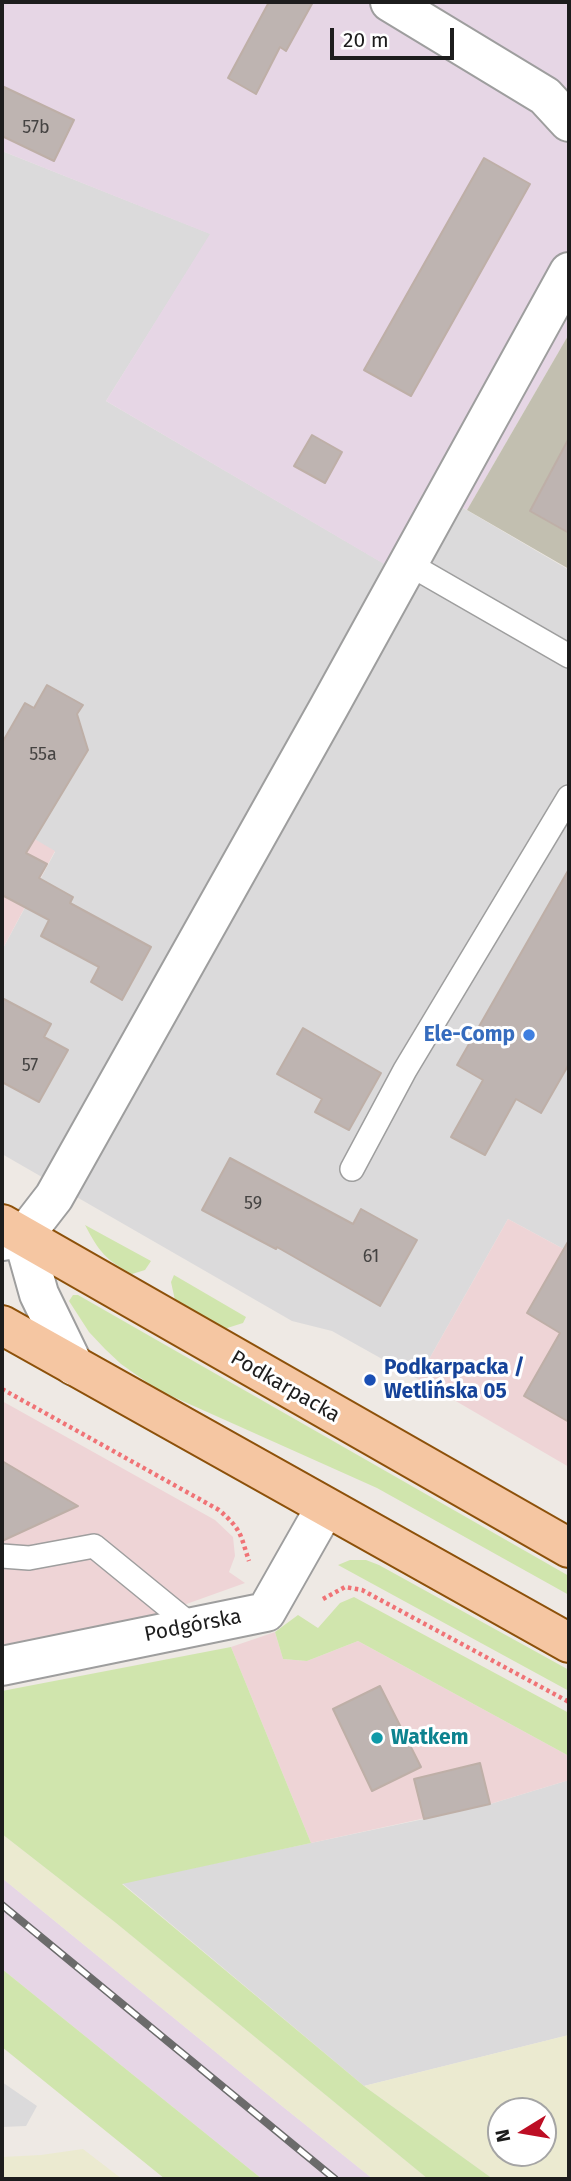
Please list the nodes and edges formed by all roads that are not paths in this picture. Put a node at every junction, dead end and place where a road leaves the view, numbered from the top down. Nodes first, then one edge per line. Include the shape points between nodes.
1 (390, 2) edge
2 (569, 122) edge
3 (569, 272) edge
4 (409, 564) junction
5 (569, 656) edge
6 (569, 797) edge
7 (352, 1169) dead end
8 (9, 1234) edge
9 (2, 1325) edge
10 (74, 1366) junction
11 (325, 1508) junction
12 (569, 1548) edge
13 (2, 1556) edge
14 (192, 1626) junction
15 (569, 1643) edge
16 (2, 1667) edge

1 - 2 street via 545,96
3 - 4 street
4 - 5 lane
4 - 8 street via 60,1185
6 - 7 lane via 405,1070
8 - 10 street
8 - 12 main road, Podkarpacka
9 - 10 main road
10 - 11 main road
11 - 14 street, Podgórska via 266,1612
11 - 15 main road
13 - 14 lane via 29,1558 94,1546
14 - 16 street, Podgórska

